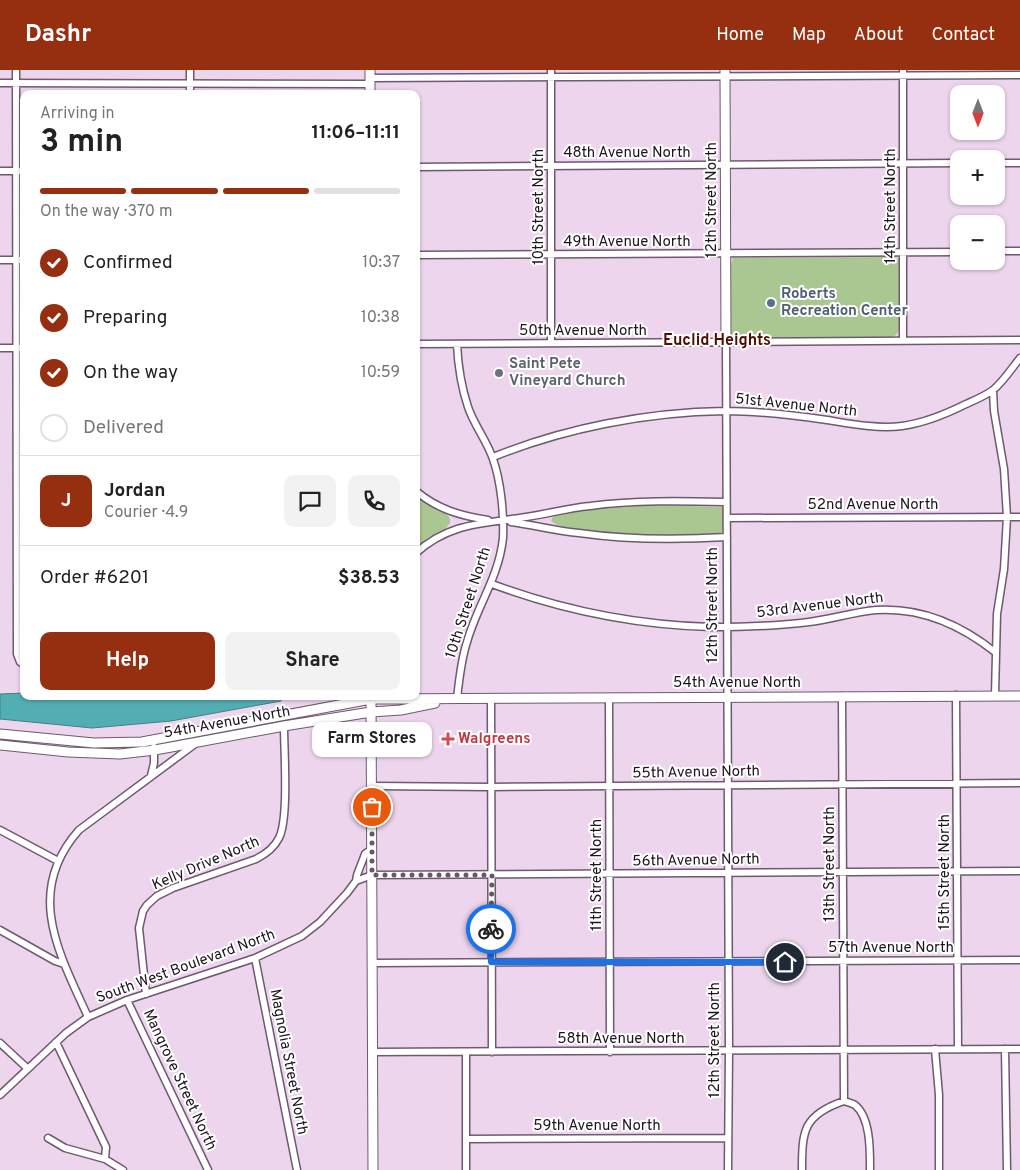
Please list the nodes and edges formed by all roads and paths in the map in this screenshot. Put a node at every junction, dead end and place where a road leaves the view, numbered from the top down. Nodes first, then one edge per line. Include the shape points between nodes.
1 (16, 70) edge
2 (190, 70) edge
3 (552, 70) edge
4 (903, 73) edge
5 (725, 74) edge
6 (1020, 75) edge
7 (552, 78) junction
8 (370, 82) edge
9 (0, 83) edge
10 (16, 83) junction
11 (190, 83) junction
12 (190, 90) edge
13 (1005, 163) edge
14 (1020, 163) edge
15 (904, 164) junction
16 (950, 164) edge
17 (726, 165) junction
18 (550, 166) junction
19 (420, 167) edge
20 (0, 171) edge
21 (16, 171) junction
22 (20, 171) edge
23 (1005, 251) edge
24 (1020, 251) edge
25 (950, 252) edge
26 (904, 253) junction
27 (551, 254) junction
28 (726, 254) junction
29 (420, 255) edge
30 (0, 260) edge
31 (20, 260) edge
32 (1020, 340) edge
33 (903, 341) junction
34 (551, 343) junction
35 (726, 343) junction
36 (420, 344) edge
37 (457, 344) junction
38 (0, 348) edge
39 (16, 348) junction
40 (20, 348) edge
41 (1020, 358) edge
42 (993, 390) junction
43 (727, 411) junction
44 (20, 428) edge
45 (492, 458) junction
46 (420, 494) edge
47 (726, 502) junction
48 (20, 506) edge
49 (1006, 517) junction
50 (1020, 517) edge
51 (726, 518) junction
52 (502, 520) junction
53 (726, 537) junction
54 (420, 550) edge
55 (492, 584) junction
56 (20, 586) edge
57 (727, 627) junction
58 (995, 652) junction
59 (20, 659) edge
60 (956, 695) junction
61 (995, 695) junction
62 (1019, 695) edge
63 (728, 696) junction
64 (842, 696) junction
65 (491, 698) junction
66 (609, 698) junction
67 (420, 699) edge
68 (457, 699) junction
69 (362, 700) edge
70 (371, 700) edge
71 (371, 712) junction
72 (284, 726) junction
73 (0, 734) edge
74 (196, 743) junction
75 (0, 745) edge
76 (154, 745) junction
77 (151, 776) junction
78 (843, 783) junction
79 (1020, 783) edge
80 (957, 784) junction
81 (727, 785) junction
82 (372, 786) junction
83 (609, 786) junction
84 (491, 787) junction
85 (0, 830) edge
86 (372, 849) junction
87 (58, 861) junction
88 (1020, 871) edge
89 (842, 872) junction
90 (957, 872) junction
91 (728, 873) junction
92 (372, 875) junction
93 (492, 875) junction
94 (610, 875) junction
95 (356, 881) junction
96 (0, 930) edge
97 (255, 958) junction
98 (1020, 960) edge
99 (842, 961) junction
100 (957, 961) junction
101 (491, 962) junction
102 (728, 962) junction
103 (372, 963) junction
104 (610, 963) junction
105 (64, 964) junction
106 (146, 994) junction
107 (127, 1000) junction
108 (88, 1017) junction
109 (0, 1042) edge
110 (56, 1042) junction
111 (935, 1049) junction
112 (958, 1049) junction
113 (1005, 1049) junction
114 (1020, 1049) edge
115 (844, 1050) junction
116 (729, 1051) junction
117 (372, 1052) junction
118 (466, 1052) junction
119 (492, 1052) junction
120 (610, 1052) junction
121 (27, 1068) junction
122 (0, 1095) edge
123 (844, 1101) junction
124 (48, 1138) dead end
125 (728, 1138) junction
126 (466, 1139) junction
127 (105, 1159) junction
128 (123, 1170) edge
129 (208, 1170) edge
130 (297, 1170) edge
131 (373, 1170) edge
132 (466, 1170) edge
133 (728, 1170) edge
134 (802, 1170) edge
135 (870, 1170) edge
136 (939, 1170) edge
137 (1007, 1170) edge

1 - 10 street
2 - 11 street
3 - 7 street, 10th Street North
4 - 5 street
4 - 6 street
4 - 15 street, 14th Street North
5 - 7 street
5 - 17 main road, 12th Street North
7 - 8 street
7 - 18 street, 10th Street North
8 - 11 street
9 - 10 street
10 - 11 street
10 - 21 street
11 - 12 street
13 - 14 street
15 - 16 street, 48th Avenue North
15 - 17 street, 48th Avenue North
15 - 26 street, 14th Street North
17 - 18 street, 48th Avenue North
17 - 28 main road, 12th Street North
18 - 19 street, 48th Avenue North
18 - 27 street, 10th Street North
20 - 21 street
21 - 22 street
21 - 31 street
23 - 24 street
25 - 26 street, 49th Avenue North
26 - 28 street, 49th Avenue North
26 - 33 street, 14th Street North
27 - 28 street, 49th Avenue North
27 - 29 street, 49th Avenue North
27 - 34 street, 10th Street North
28 - 35 main road, 12th Street North
30 - 31 street
31 - 39 street
32 - 33 street, 50th Avenue North
33 - 35 street, 50th Avenue North
34 - 35 street, 50th Avenue North
34 - 37 street, 50th Avenue North
35 - 43 street, 12th Street North
36 - 37 street, 50th Avenue North
37 - 45 street, 10th Street North via 462,389
38 - 39 street
39 - 40 street
39 - 44 street
41 - 42 street, 51st Avenue North
42 - 43 street, 51st Avenue North via 934,418 904,426 870,427
42 - 49 street via 1004,469
43 - 45 street, 51st Avenue North via 681,413 615,423 561,434
43 - 47 street, 12th Street North
44 - 48 street
45 - 52 street, 10th Street North via 502,500
46 - 52 street via 456,514
47 - 51 street, 12th Street North
47 - 52 street via 621,503
48 - 56 street
49 - 50 street, 52nd Avenue North
49 - 51 street, 52nd Avenue North
49 - 58 street
51 - 53 street, 12th Street North
52 - 53 street via 620,537
52 - 54 street via 458,528
52 - 55 street, 10th Street North via 503,537
53 - 57 street, 12th Street North
55 - 57 street, 53rd Avenue North via 542,601 601,615 674,625
55 - 68 street, 10th Street North via 466,642
56 - 59 street via 17,654
57 - 58 street, 53rd Avenue North via 808,622 874,610 907,610 959,628
57 - 63 street, 12th Street North
58 - 61 street
60 - 61 main road, 54th Avenue North
60 - 64 main road, 54th Avenue North
60 - 80 street, 15th Street North
61 - 62 main road, 54th Avenue North
63 - 64 main road, 54th Avenue North
63 - 66 main road, 54th Avenue North
63 - 81 street, 12th Street North
64 - 78 street, 13th Street North
65 - 66 main road, 54th Avenue North
65 - 68 main road, 54th Avenue North
65 - 84 street
66 - 83 street, 11th Street North
67 - 68 main road, 54th Avenue North
68 - 71 main road, 54th Avenue North via 401,710
69 - 76 main road, 54th Avenue North
70 - 71 main road
71 - 72 main road, 54th Avenue North
71 - 82 main road
72 - 74 main road, 54th Avenue North
72 - 106 street, Kelly Drive North via 284,825 279,839 267,853 256,859 173,888 156,896 147,905 139,928
73 - 76 main road, 54th Avenue North
74 - 76 main road, 54th Avenue North
74 - 77 street
75 - 76 main road, 54th Avenue North via 99,754 120,754
76 - 77 street
77 - 87 street via 79,830 67,843
78 - 80 street, 55th Avenue North
78 - 81 street, 55th Avenue North
78 - 89 street, 13th Street North
79 - 80 street, 55th Avenue North
80 - 90 street, 15th Street North
81 - 83 street, 55th Avenue North
81 - 91 street, 12th Street North
82 - 84 street, 55th Avenue North
82 - 86 main road
83 - 84 street, 55th Avenue North
83 - 94 street, 11th Street North
84 - 93 street
85 - 87 street
86 - 92 main road
86 - 95 street, South West Boulevard North via 365,854
87 - 105 street via 52,880 50,907 57,947
88 - 90 street, 56th Avenue North
89 - 90 street, 56th Avenue North
89 - 91 street, 56th Avenue North
89 - 99 street, 13th Street North
90 - 100 street, 15th Street North
91 - 94 street, 56th Avenue North
91 - 102 street, 12th Street North
92 - 93 street, 56th Avenue North
92 - 95 street
92 - 103 main road
93 - 94 street, 56th Avenue North
93 - 101 street
94 - 104 street, 11th Street North
95 - 97 street, South West Boulevard North via 335,908 302,936
96 - 105 street
97 - 106 street, South West Boulevard North
97 - 130 street, Magnolia Street North
98 - 100 street, 57th Avenue North
99 - 100 street, 57th Avenue North
99 - 102 street, 57th Avenue North
99 - 115 street, 13th Street North
100 - 112 street, 15th Street North
101 - 103 street, 57th Avenue North
101 - 104 street, 57th Avenue North
101 - 119 street
102 - 104 street, 57th Avenue North
102 - 116 street, 12th Street North
103 - 117 main road
104 - 120 street, 11th Street North
105 - 108 street
106 - 107 street, South West Boulevard North
107 - 108 street, South West Boulevard North
107 - 129 street, Mangrove Street North
108 - 110 street, South West Boulevard North
109 - 121 street
110 - 121 street, South West Boulevard North
110 - 127 street via 106,1147
111 - 112 street, 58th Avenue North
111 - 115 street, 58th Avenue North
111 - 136 street via 939,1094
112 - 113 street, 58th Avenue North
113 - 114 street, 58th Avenue North
113 - 137 street
115 - 116 street, 58th Avenue North
115 - 123 street, 13th Street North
116 - 120 street, 58th Avenue North
116 - 125 street, 12th Street North
117 - 118 street, 58th Avenue North
117 - 131 main road
118 - 119 street, 58th Avenue North
118 - 126 street
119 - 120 street, 58th Avenue North
121 - 122 street, South West Boulevard North
123 - 134 street via 818,1113 810,1122 804,1132
123 - 135 street via 861,1113 870,1138
124 - 127 street via 65,1148
125 - 126 street, 59th Avenue North
125 - 133 street, 12th Street North
126 - 132 street
127 - 128 street

